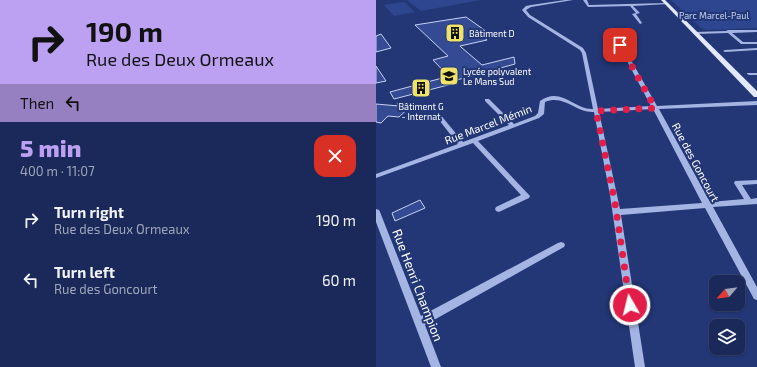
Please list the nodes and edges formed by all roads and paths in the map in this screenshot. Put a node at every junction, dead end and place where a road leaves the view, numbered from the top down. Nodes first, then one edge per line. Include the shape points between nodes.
1 (571, 0) edge
2 (585, 0) edge
3 (609, 0) edge
4 (664, 2) edge
5 (612, 5) junction
6 (631, 5) junction
7 (640, 23) dead end
8 (757, 31) edge
9 (728, 32) junction
10 (695, 33) junction
11 (742, 43) junction
12 (757, 43) edge
13 (611, 45) dead end
14 (757, 49) edge
15 (750, 50) junction
16 (725, 51) dead end
17 (749, 74) dead end
18 (757, 74) edge
19 (757, 95) edge
20 (486, 100) dead end
21 (757, 103) edge
22 (655, 108) junction
23 (596, 111) junction
24 (437, 114) dead end
25 (513, 126) junction
26 (474, 140) junction
27 (462, 145) junction
28 (376, 176) edge
29 (757, 182) edge
30 (753, 202) edge
31 (708, 205) junction
32 (499, 208) dead end
33 (376, 212) edge
34 (617, 212) junction
35 (560, 245) dead end
36 (757, 296) edge
37 (419, 323) junction
38 (436, 367) edge
39 (640, 367) edge

1 - 23 street via 529,6 525,11 582,49
2 - 5 street via 588,6
3 - 5 street
4 - 6 street
4 - 10 main road
5 - 6 street
6 - 7 street via 638,13 634,14
8 - 9 street
9 - 10 street
9 - 11 street
10 - 19 main road
11 - 12 street
11 - 15 street
13 - 22 street, Rue des Goncourt via 622,47
14 - 15 street
15 - 16 street
17 - 18 street
20 - 25 street
21 - 22 street
22 - 23 street
22 - 31 street, Rue des Goncourt
23 - 25 street, Rue Marcel Mémin via 581,109 563,98 551,98 543,101 541,114 537,118
23 - 34 street
24 - 27 street
25 - 26 street, Rue Marcel Mémin
26 - 27 street, Rue Marcel Mémin
26 - 32 street via 526,196
27 - 28 street, Rue Marcel Mémin
29 - 30 street via 737,183
30 - 31 street
31 - 34 street
31 - 36 street, Rue des Goncourt
33 - 37 street, Rue Henri Champion
34 - 39 street
35 - 37 street
37 - 38 street, Rue Henri Champion

